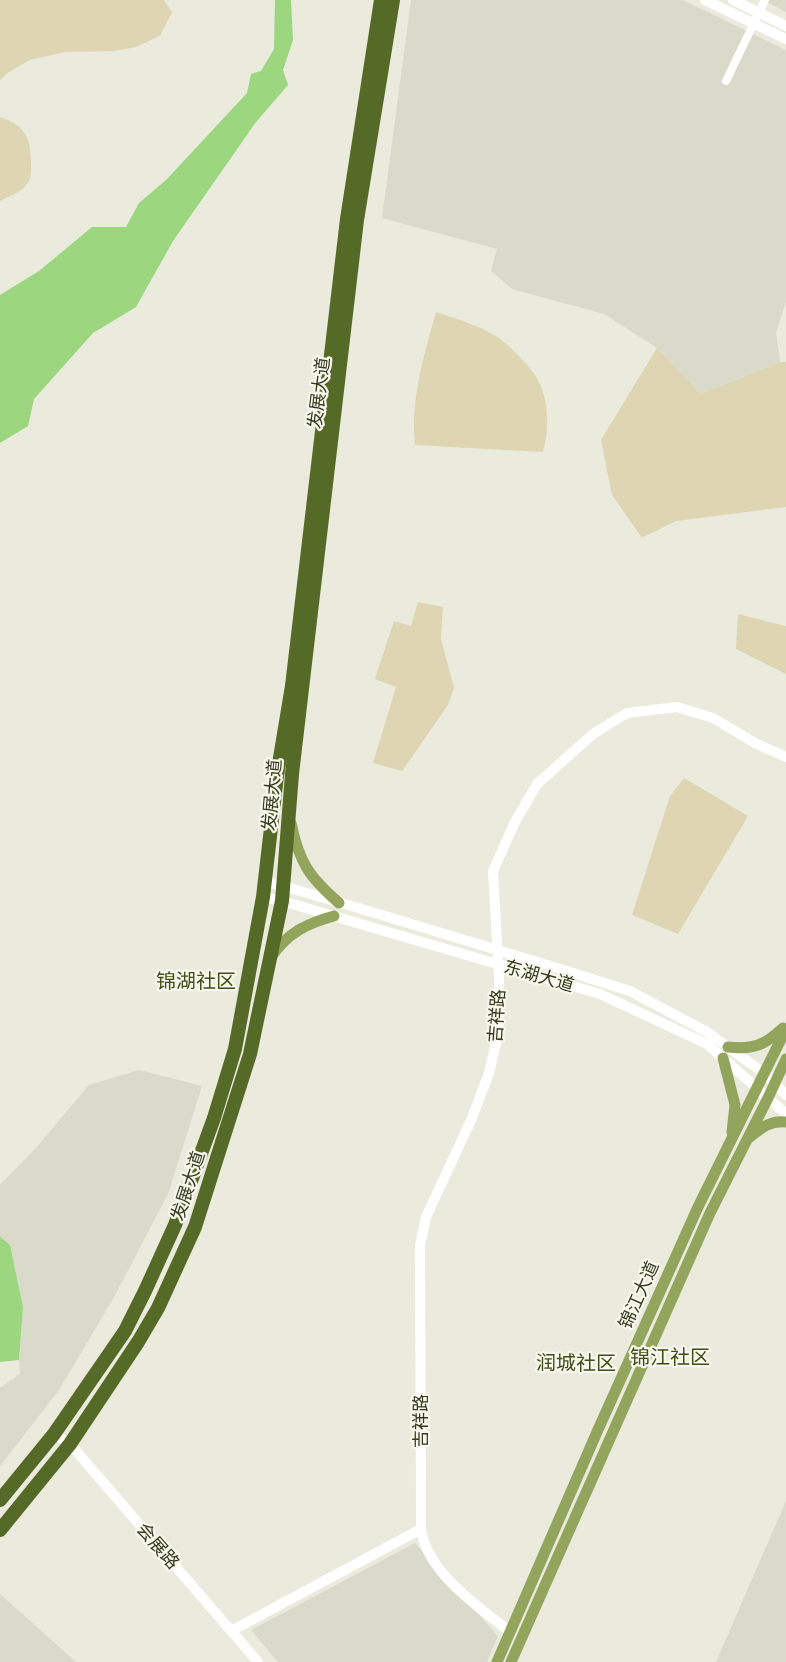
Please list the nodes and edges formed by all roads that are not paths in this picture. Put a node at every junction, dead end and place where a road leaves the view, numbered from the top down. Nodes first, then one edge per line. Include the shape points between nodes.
1 (381, 0) edge
2 (393, 0) edge
3 (705, 0) edge
4 (733, 0) edge
5 (765, 0) edge
6 (759, 12) junction
7 (754, 23) junction
8 (786, 26) edge
9 (786, 39) edge
10 (726, 81) dead end
11 (786, 757) edge
12 (289, 814) junction
13 (264, 882) junction
14 (283, 886) junction
15 (262, 897) junction
16 (282, 901) junction
17 (339, 902) junction
18 (334, 916) junction
19 (497, 950) junction
20 (271, 958) junction
21 (498, 964) junction
22 (786, 1025) edge
23 (786, 1029) edge
24 (728, 1047) junction
25 (723, 1058) junction
26 (786, 1059) edge
27 (765, 1074) junction
28 (774, 1084) junction
29 (756, 1088) junction
30 (786, 1095) edge
31 (768, 1098) junction
32 (786, 1114) edge
33 (786, 1122) edge
34 (732, 1138) junction
35 (745, 1142) junction
36 (54, 1434) junction
37 (70, 1444) junction
38 (0, 1500) edge
39 (421, 1529) junction
40 (0, 1530) edge
41 (231, 1631) junction
42 (510, 1632) junction
43 (258, 1662) edge
44 (497, 1662) edge
45 (511, 1662) edge

1 - 13 highway, 发展大道 via 346,219 293,680
2 - 12 highway, 发展大道 via 357,220
3 - 7 street
4 - 6 street
5 - 6 street
6 - 7 street
6 - 8 street
7 - 9 street
7 - 10 street
11 - 19 street, 吉祥路 via 713,718 677,707 627,713 593,734 537,784 493,871
12 - 14 highway, 发展大道
12 - 17 main road via 295,845 305,868
13 - 14 street, 东湖大道
13 - 15 highway, 发展大道
14 - 16 highway, 发展大道
14 - 17 street, 东湖大道
15 - 16 street, 东湖大道
15 - 36 highway, 发展大道 via 235,1049 175,1225 124,1330
16 - 18 street, 东湖大道
16 - 20 highway, 发展大道
17 - 19 street, 东湖大道
18 - 20 main road via 300,928 280,944
18 - 21 street, 东湖大道
19 - 21 street, 吉祥路
19 - 24 street, 东湖大道 via 630,991 707,1032
20 - 37 highway, 发展大道 via 250,1054 195,1227 158,1308
21 - 25 street, 东湖大道 via 600,994 707,1044
21 - 39 street, 吉祥路 via 499,1031 489,1073 426,1217 420,1246
22 - 24 main road via 770,1041 747,1049
23 - 27 main road, 锦江大道
24 - 27 street, 东湖大道
25 - 29 street, 东湖大道
25 - 34 main road via 735,1105
26 - 28 main road, 锦江大道
27 - 28 street, 东湖大道
27 - 29 main road, 锦江大道
28 - 30 street, 东湖大道
28 - 31 main road, 锦江大道
29 - 31 street, 东湖大道
29 - 34 main road, 锦江大道
31 - 32 street, 东湖大道
31 - 35 main road, 锦江大道
33 - 35 main road via 764,1126
34 - 42 main road, 锦江大道 via 596,1432
35 - 45 main road, 锦江大道 via 660,1323
36 - 37 street, 会展路
36 - 38 highway, 发展大道
37 - 40 highway, 发展大道
37 - 41 street, 会展路
39 - 41 street
39 - 42 street, 吉祥路 via 428,1552 446,1576
41 - 43 street, 会展路
42 - 44 main road, 锦江大道

